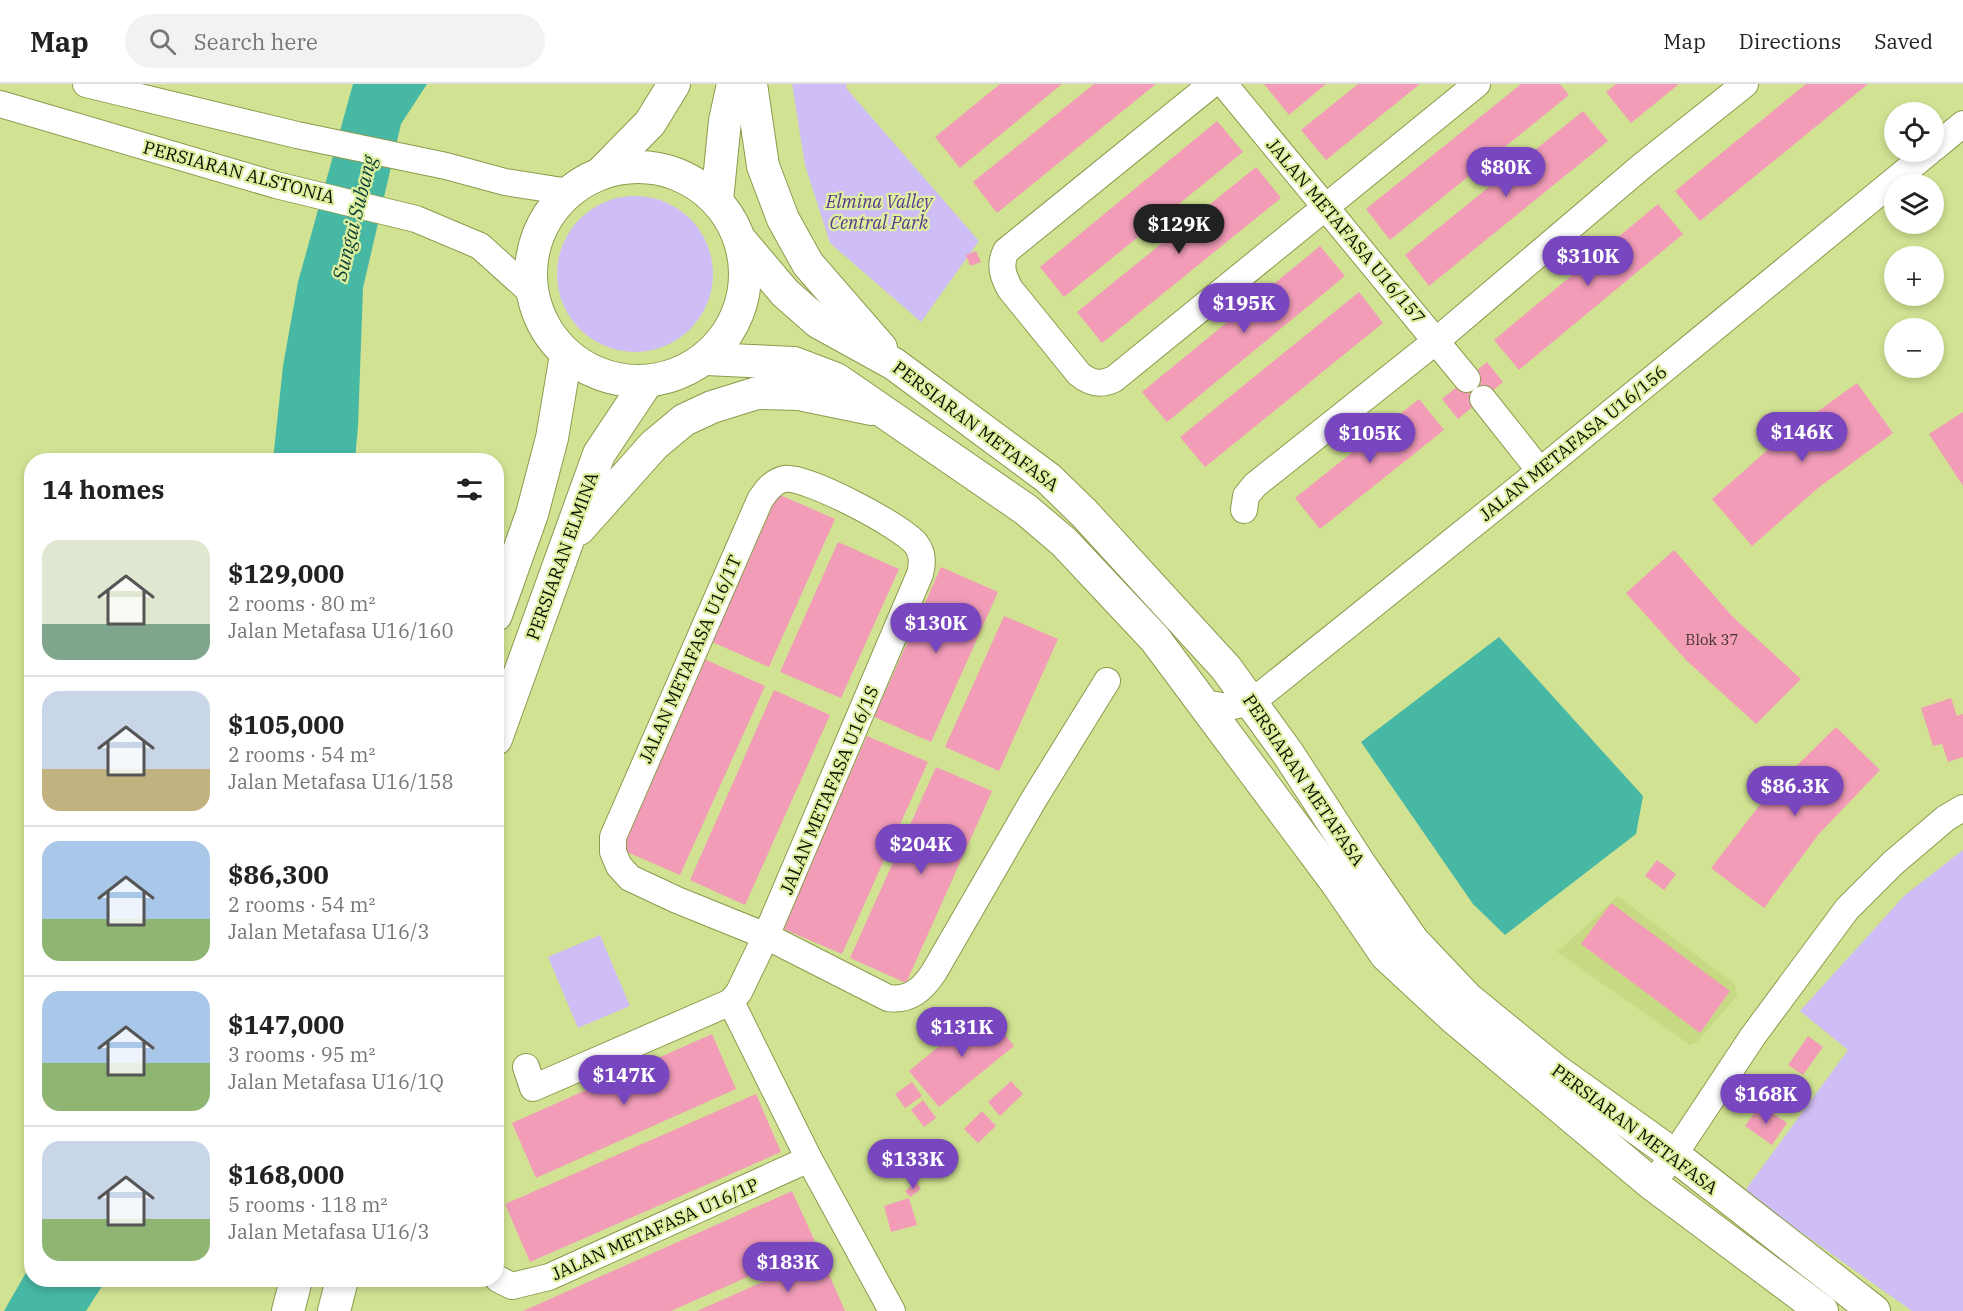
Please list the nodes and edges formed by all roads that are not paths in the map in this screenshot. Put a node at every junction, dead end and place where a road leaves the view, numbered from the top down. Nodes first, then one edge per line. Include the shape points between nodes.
1 (86, 84) edge
2 (674, 84) edge
3 (733, 84) edge
4 (751, 84) edge
5 (1212, 84) edge
6 (1224, 84) edge
7 (1477, 84) edge
8 (1745, 84) edge
9 (0, 104) edge
10 (1963, 124) edge
11 (1944, 140) edge
12 (1917, 162) edge
13 (601, 173) junction
14 (569, 192) junction
15 (717, 200) junction
16 (1326, 208) junction
17 (742, 242) junction
18 (531, 292) junction
19 (1436, 341) junction
20 (566, 355) junction
21 (706, 359) junction
22 (894, 364) junction
23 (1467, 379) dead end
24 (647, 382) junction
25 (1483, 399) dead end
26 (884, 411) junction
27 (1540, 471) junction
28 (1244, 510) dead end
29 (566, 545) junction
30 (920, 574) joint
31 (504, 593) edge
32 (1107, 681) dead end
33 (1204, 702) junction
34 (1252, 702) junction
35 (504, 717) edge
36 (1234, 745) junction
37 (1963, 808) edge
38 (766, 936) junction
39 (731, 1002) junction
40 (526, 1066) dead end
41 (1674, 1155) junction
42 (809, 1159) junction
43 (1652, 1184) junction
44 (504, 1282) edge
45 (294, 1287) edge
46 (340, 1287) edge
47 (288, 1311) edge
48 (334, 1311) edge
49 (892, 1311) edge
50 (1822, 1311) edge
51 (1874, 1311) edge

1 - 14 street via 505,182
2 - 13 main road via 650,123
3 - 15 main road
4 - 22 main road via 763,166 783,219 808,264
5 - 16 street via 1006,251 1001,262 1010,289 1079,374 1089,382 1106,383 1114,379
6 - 16 street, JALAN METAFASA U16/157
7 - 16 street
8 - 19 street
9 - 18 street, PERSIARAN ALSTONIA via 276,184 416,219 480,246
10 - 11 street
12 - 27 street, JALAN METAFASA U16/156
13 - 14 main road
13 - 15 main road via 637,166 666,170 694,181
14 - 18 main road via 545,220 532,255
15 - 17 main road via 732,219
16 - 19 street, JALAN METAFASA U16/157
17 - 21 main road via 747,267 742,303 727,335
17 - 22 main road, PERSIARAN METAFASA via 785,293 818,322
18 - 20 main road via 543,326
19 - 23 street, JALAN METAFASA U16/157
19 - 28 street via 1255,485 1246,496
20 - 24 main road via 590,372 618,381
20 - 31 main road via 552,438 534,509
21 - 24 main road via 678,375
21 - 26 main road, PERSIARAN METAFASA via 794,363 836,379
22 - 34 main road, PERSIARAN METAFASA via 1048,478 1188,624
24 - 29 main road, PERSIARAN ELMINA via 599,454
25 - 27 street
26 - 29 main road via 799,394 757,393 712,407 684,420 654,446
26 - 33 main road, PERSIARAN METAFASA via 1025,509 1064,542 1155,639
27 - 34 street, JALAN METAFASA U16/156
29 - 35 main road, PERSIARAN ELMINA
30 - 38 street, JALAN METAFASA U16/1S
30 - 38 street, JALAN METAFASA U16/1T via 921,552 907,535 850,501 796,479 773,483 760,500 620,818 613,837 613,852 630,878
32 - 38 street, JALAN METAFASA U16/1T via 925,985 901,1000 888,998
33 - 34 street via 1228,707
33 - 36 main road, PERSIARAN METAFASA
34 - 36 street via 1238,722
34 - 41 main road, PERSIARAN METAFASA via 1413,940 1468,999 1554,1069
36 - 43 main road, PERSIARAN METAFASA via 1386,956
37 - 41 street via 1893,863 1847,909 1753,1036
38 - 39 street, JALAN METAFASA U16/1S
39 - 40 street via 533,1088
39 - 42 street
41 - 43 street
41 - 51 main road, PERSIARAN METAFASA
42 - 44 street, JALAN METAFASA U16/1P via 549,1277 512,1286
42 - 49 street
43 - 50 main road, PERSIARAN METAFASA
45 - 47 main road
46 - 48 main road

